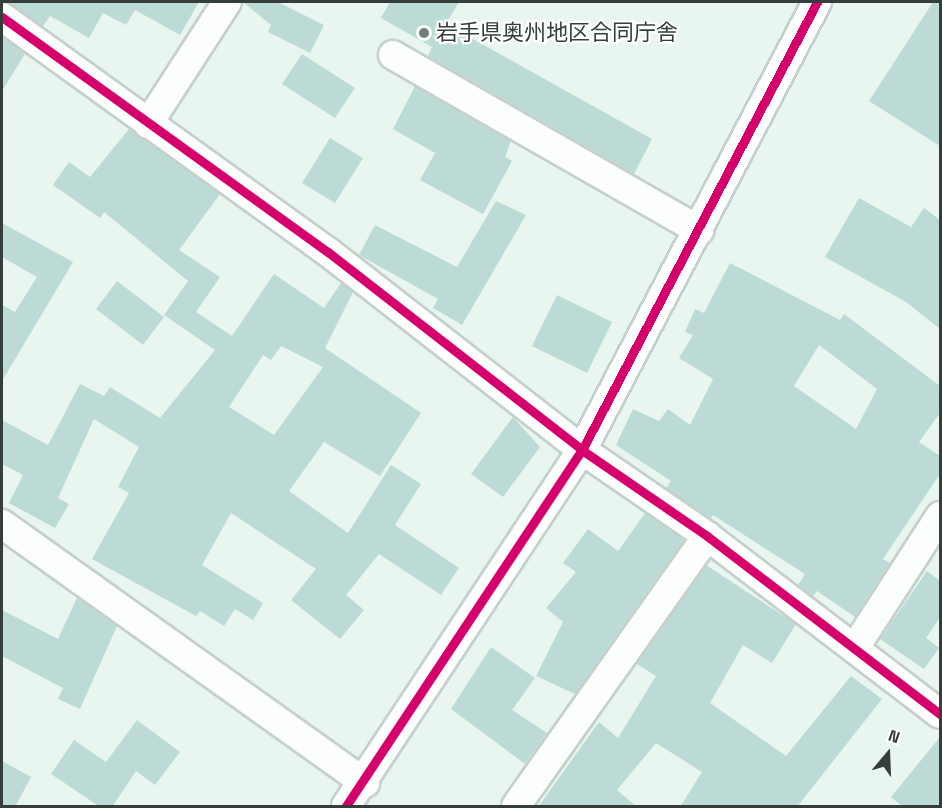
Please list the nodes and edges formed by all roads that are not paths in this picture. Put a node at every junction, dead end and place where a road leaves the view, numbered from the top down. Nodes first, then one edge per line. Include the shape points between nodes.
1 (227, 2) edge
2 (817, 2) edge
3 (2, 16) edge
4 (393, 55) dead end
5 (148, 124) junction
6 (699, 230) junction
7 (582, 450) junction
8 (940, 516) edge
9 (2, 524) edge
10 (707, 536) junction
11 (856, 646) junction
12 (940, 714) edge
13 (362, 797) edge
14 (516, 807) edge

1 - 5 street
2 - 6 street
3 - 5 street
4 - 6 street
5 - 7 street via 328,252
6 - 7 street
7 - 10 street
7 - 13 street
8 - 11 street
9 - 13 street
10 - 11 street
10 - 14 street
11 - 12 street

